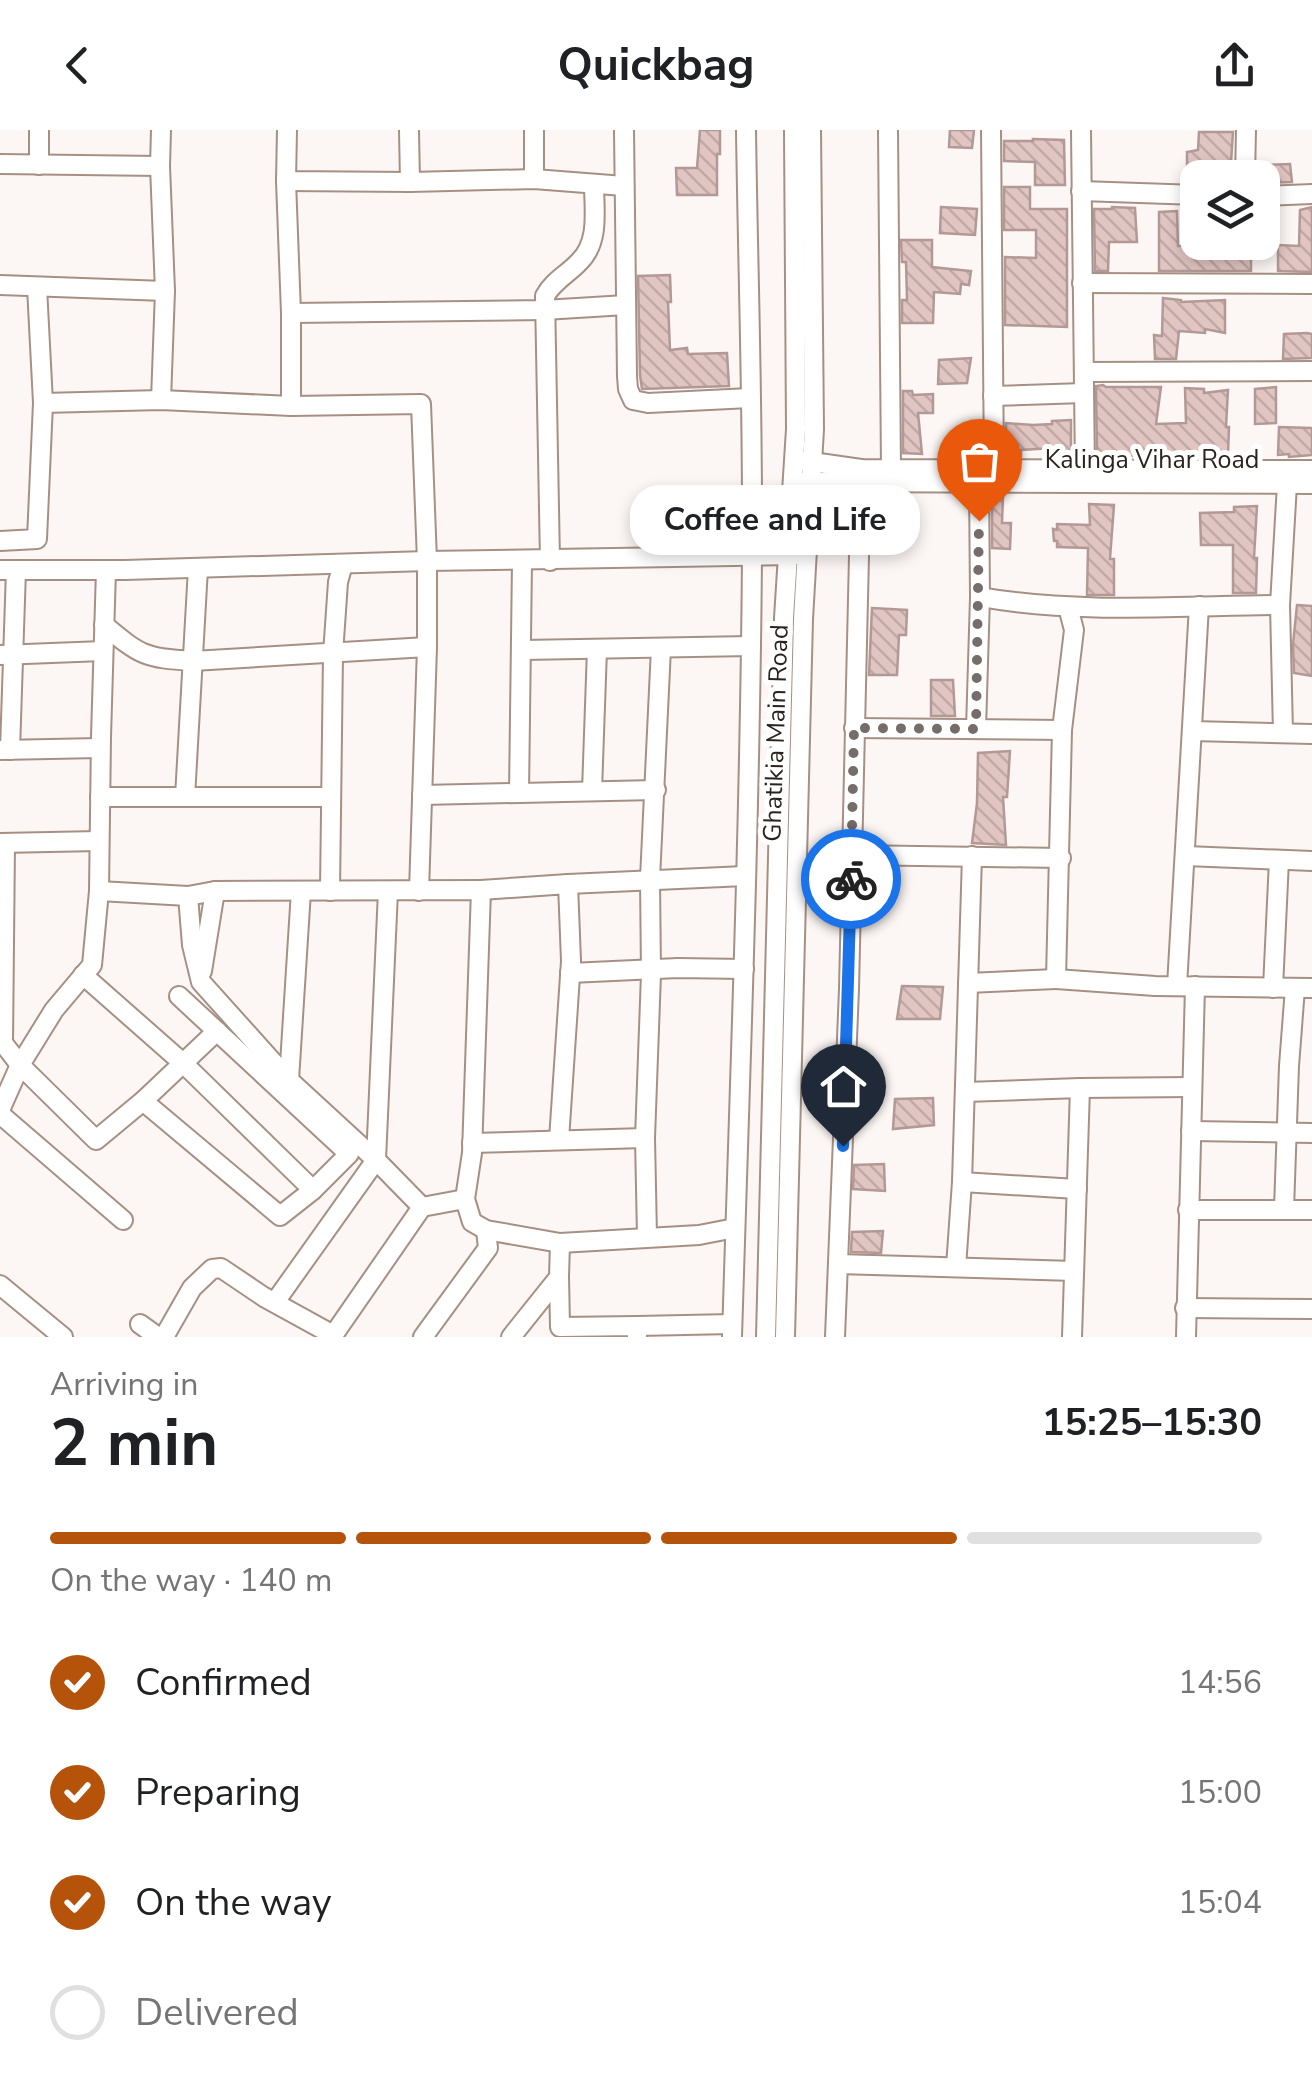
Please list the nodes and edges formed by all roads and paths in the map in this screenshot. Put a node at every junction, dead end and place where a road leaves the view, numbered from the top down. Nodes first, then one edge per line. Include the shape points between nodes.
1 (38, 130) edge
2 (162, 130) edge
3 (287, 130) edge
4 (409, 130) edge
5 (534, 130) edge
6 (624, 130) edge
7 (746, 130) edge
8 (794, 130) edge
9 (812, 130) edge
10 (888, 130) edge
11 (991, 130) edge
12 (1081, 130) edge
13 (1246, 130) edge
14 (1245, 160) edge
15 (0, 164) edge
16 (39, 165) junction
17 (160, 166) junction
18 (534, 179) junction
19 (286, 180) junction
20 (410, 182) junction
21 (594, 184) junction
22 (624, 186) junction
23 (1081, 191) junction
24 (1180, 194) edge
25 (1312, 194) edge
26 (1280, 195) edge
27 (1082, 282) junction
28 (1312, 284) edge
29 (0, 285) edge
30 (37, 287) junction
31 (166, 291) junction
32 (626, 305) junction
33 (544, 310) junction
34 (291, 313) junction
35 (1312, 370) edge
36 (1084, 372) junction
37 (1084, 393) junction
38 (993, 396) junction
39 (750, 398) junction
40 (161, 400) junction
41 (43, 404) junction
42 (291, 406) junction
43 (803, 461) junction
44 (890, 469) junction
45 (994, 469) junction
46 (1086, 470) junction
47 (1312, 470) edge
48 (861, 476) junction
49 (802, 482) junction
50 (978, 483) junction
51 (1287, 484) junction
52 (1312, 484) edge
53 (37, 539) junction
54 (0, 541) edge
55 (797, 555) junction
56 (752, 556) junction
57 (550, 561) junction
58 (427, 562) junction
59 (522, 562) junction
60 (343, 564) junction
61 (198, 568) junction
62 (37, 569) junction
63 (8, 570) edge
64 (106, 570) junction
65 (980, 597) junction
66 (1280, 605) junction
67 (1199, 606) junction
68 (1068, 607) junction
69 (104, 625) junction
70 (751, 646) junction
71 (427, 647) junction
72 (661, 648) junction
73 (597, 649) junction
74 (522, 650) junction
75 (104, 651) junction
76 (333, 654) junction
77 (6, 655) edge
78 (193, 661) junction
79 (854, 728) junction
80 (976, 729) junction
81 (1062, 730) junction
82 (1192, 731) junction
83 (1283, 734) junction
84 (1312, 734) edge
85 (100, 748) junction
86 (5, 750) edge
87 (656, 790) junction
88 (592, 791) junction
89 (519, 793) junction
90 (422, 795) junction
91 (100, 797) junction
92 (185, 797) junction
93 (330, 797) junction
94 (99, 840) junction
95 (3, 844) edge
96 (852, 856) junction
97 (972, 856) junction
98 (1186, 856) junction
99 (1060, 858) junction
100 (1279, 860) junction
101 (1312, 861) edge
102 (745, 876) junction
103 (650, 879) junction
104 (568, 884) junction
105 (480, 890) junction
106 (99, 891) junction
107 (214, 891) junction
108 (301, 891) junction
109 (330, 891) junction
110 (388, 891) junction
111 (419, 891) junction
112 (188, 896) junction
113 (744, 968) junction
114 (651, 970) junction
115 (570, 974) junction
116 (83, 976) junction
117 (1056, 979) junction
118 (200, 982) junction
119 (968, 983) junction
120 (1186, 986) junction
121 (1273, 988) junction
122 (1304, 988) edge
123 (2, 994) edge
124 (179, 996) dead end
125 (217, 1032) junction
126 (184, 1064) junction
127 (20, 1065) junction
128 (289, 1080) junction
129 (1080, 1088) junction
130 (1192, 1088) junction
131 (965, 1092) junction
132 (143, 1102) junction
133 (0, 1112) edge
134 (1191, 1131) junction
135 (1286, 1133) junction
136 (1312, 1134) edge
137 (644, 1138) junction
138 (559, 1140) junction
139 (472, 1143) junction
140 (376, 1160) junction
141 (962, 1182) junction
142 (1078, 1189) junction
143 (313, 1190) junction
144 (465, 1199) junction
145 (422, 1207) junction
146 (1284, 1209) junction
147 (1188, 1210) junction
148 (1312, 1210) edge
149 (123, 1220) dead end
150 (735, 1228) junction
151 (486, 1230) junction
152 (647, 1237) junction
153 (560, 1243) junction
154 (838, 1264) junction
155 (956, 1267) junction
156 (1074, 1271) junction
157 (559, 1277) junction
158 (0, 1285) edge
159 (275, 1302) junction
160 (1186, 1308) junction
161 (1312, 1308) edge
162 (140, 1324) dead end
163 (732, 1331) edge
164 (563, 1332) edge
165 (637, 1332) edge
166 (332, 1336) edge
167 (63, 1337) edge
168 (161, 1337) edge
169 (423, 1337) edge
170 (511, 1337) edge
171 (766, 1337) edge
172 (784, 1337) edge
173 (835, 1337) edge
174 (1072, 1337) edge
175 (1186, 1337) edge

1 - 16 street
2 - 17 street
3 - 19 street
4 - 20 street
5 - 18 street
6 - 22 street
7 - 39 street
8 - 43 street, Ghatikia Main Road via 796,409
9 - 43 street, Ghatikia Main Road via 814,429
10 - 44 street
11 - 38 street
12 - 23 street
13 - 14 street
15 - 16 street
16 - 17 street
17 - 31 street
18 - 20 street
18 - 21 street
19 - 20 street
19 - 34 street
21 - 22 street
21 - 33 street via 590,248 548,290
22 - 32 street
23 - 24 street
23 - 27 street
25 - 26 street
27 - 28 street
27 - 36 street
29 - 30 street
30 - 31 street
30 - 41 street
31 - 40 street
32 - 33 street
32 - 39 street via 626,376 633,400
33 - 34 street
33 - 57 street
34 - 42 street
35 - 36 street
36 - 37 street
37 - 38 street
37 - 46 street
38 - 45 street
39 - 56 street
40 - 41 street
40 - 42 street
41 - 53 street
42 - 58 street via 421,404
43 - 48 street, Kalinga Vihar Road
43 - 49 street, Ghatikia Main Road
44 - 45 street, Kalinga Vihar Road
44 - 48 street, Kalinga Vihar Road
45 - 46 street, Kalinga Vihar Road
46 - 47 street, Kalinga Vihar Road
48 - 49 street, Kalinga Vihar Road
48 - 50 street, Kalinga Vihar Road
48 - 79 street
49 - 55 street, Ghatikia Main Road
50 - 51 street, Kalinga Vihar Road
50 - 65 street
51 - 52 street, Kalinga Vihar Road
51 - 66 street
53 - 54 street
53 - 62 street
55 - 56 street
55 - 171 street, Ghatikia Main Road via 784,637
55 - 172 street, Ghatikia Main Road via 802,618
56 - 57 street
56 - 70 street
57 - 59 street
58 - 59 street
58 - 60 street
58 - 71 street
59 - 74 street
60 - 61 street
60 - 76 street
61 - 64 street
61 - 78 street
62 - 63 street
62 - 64 street
63 - 77 street
64 - 69 street
65 - 68 street
65 - 80 street
66 - 67 street
66 - 83 street
67 - 68 street
67 - 82 street
68 - 81 street via 1074,630
69 - 75 street
69 - 78 street via 154,658
70 - 72 street
70 - 102 street
71 - 76 street
71 - 90 street
72 - 73 street
72 - 87 street
73 - 74 street
73 - 88 street
74 - 89 street
75 - 77 street
75 - 85 street
76 - 78 street
76 - 93 street
77 - 86 street
78 - 92 street
79 - 80 street
79 - 96 street
80 - 81 street
81 - 99 street
82 - 83 street
82 - 98 street
83 - 84 street
85 - 86 street
85 - 91 street
87 - 88 street
87 - 103 street
88 - 89 street
89 - 90 street
90 - 111 street
91 - 92 street
91 - 94 street
92 - 93 street
93 - 109 street
94 - 95 street
94 - 106 street
95 - 123 street
96 - 97 street
96 - 154 street
97 - 99 street
97 - 119 street
98 - 100 street
98 - 120 street
99 - 117 street
100 - 101 street
100 - 121 street
102 - 103 street
102 - 113 street
103 - 104 street
103 - 114 street
104 - 105 street
104 - 115 street
105 - 111 street
105 - 139 street
106 - 112 street
106 - 116 street via 92,965
107 - 108 street
107 - 112 street
107 - 118 street
108 - 109 street
108 - 128 street
109 - 110 street
110 - 111 street
110 - 140 street
112 - 118 street
113 - 114 street
113 - 150 street
114 - 115 street
114 - 137 street
115 - 138 street
116 - 126 street
116 - 127 street
117 - 119 street
117 - 120 street
118 - 128 street
119 - 131 street
120 - 121 street
120 - 130 street
121 - 122 street
122 - 135 street
123 - 127 street via 3,1043
124 - 125 street
125 - 126 street
125 - 143 street via 349,1154
126 - 132 street
126 - 143 street
127 - 132 street via 96,1140
127 - 133 street
128 - 140 street
129 - 130 street
129 - 131 street
129 - 142 street
130 - 134 street
131 - 141 street
132 - 143 street via 280,1216
133 - 149 street
134 - 135 street
134 - 147 street
135 - 136 street
135 - 146 street
137 - 138 street
137 - 152 street
138 - 139 street
139 - 144 street
140 - 145 street
140 - 159 street
141 - 142 street
141 - 155 street
142 - 156 street
144 - 145 street
144 - 151 street via 472,1222
145 - 166 street
146 - 147 street
146 - 148 street
147 - 160 street
150 - 152 street
150 - 163 street
151 - 153 street
151 - 169 street via 488,1248
152 - 153 street
153 - 157 street
154 - 155 street
154 - 173 street
155 - 156 street
156 - 174 street
157 - 164 street
157 - 170 street
158 - 167 street
159 - 166 street
159 - 168 street via 212,1268
160 - 161 street
160 - 175 street
162 - 168 street
163 - 165 street
164 - 165 street

